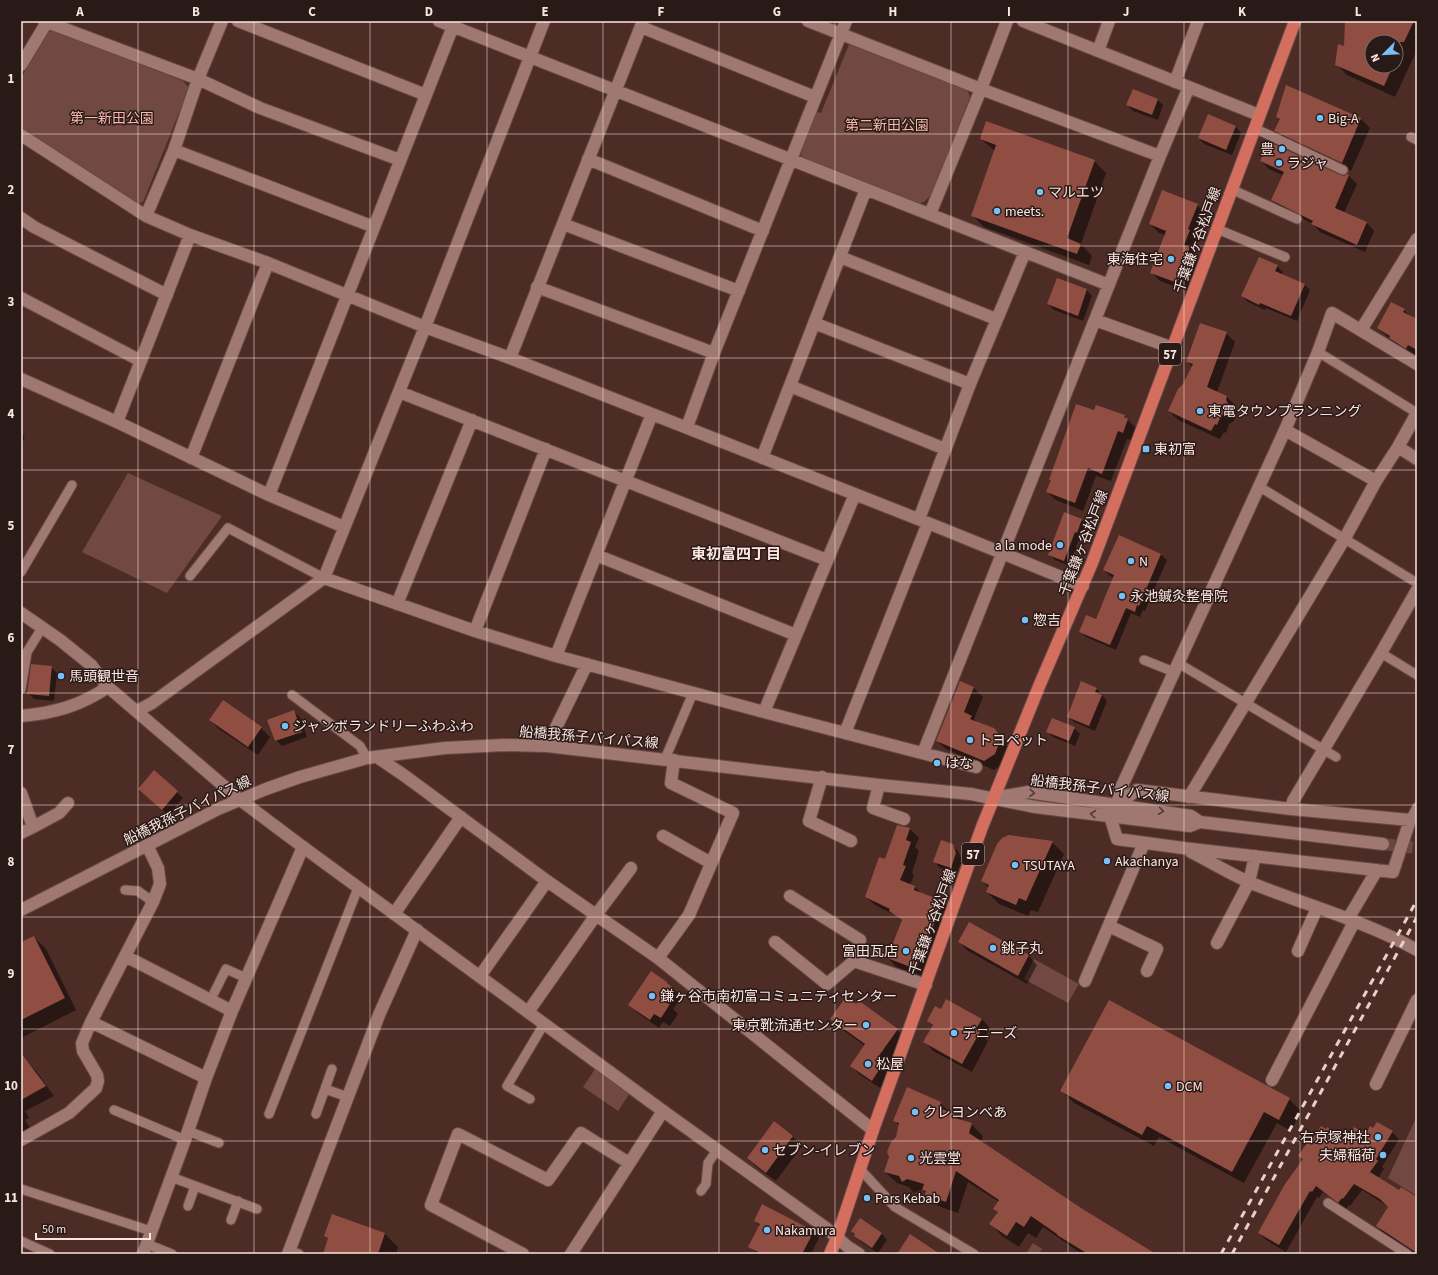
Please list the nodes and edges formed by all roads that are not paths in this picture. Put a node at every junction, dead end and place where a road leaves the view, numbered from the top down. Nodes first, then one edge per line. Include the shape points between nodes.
1 (222, 21) edge
2 (238, 21) edge
3 (439, 21) edge
4 (544, 21) edge
5 (808, 21) edge
6 (846, 21) edge
7 (1007, 21) edge
8 (1023, 21) edge
9 (1109, 21) edge
10 (1198, 21) edge
11 (1295, 21) edge
12 (45, 22) edge
13 (454, 24) edge
14 (642, 24) edge
15 (841, 34) junction
16 (1098, 51) junction
17 (530, 57) junction
18 (21, 65) edge
19 (198, 79) junction
20 (1175, 82) junction
21 (1189, 87) junction
22 (981, 89) junction
23 (615, 91) junction
24 (426, 95) junction
25 (815, 97) junction
26 (1259, 115) junction
27 (1254, 128) junction
28 (21, 134) edge
29 (174, 150) junction
30 (1160, 156) junction
31 (588, 159) junction
32 (400, 160) junction
33 (791, 160) junction
34 (1343, 170) dead end
35 (866, 189) junction
36 (1231, 189) junction
37 (930, 214) junction
38 (146, 216) junction
39 (21, 218) edge
40 (1297, 219) dead end
41 (563, 224) junction
42 (374, 227) junction
43 (1217, 229) junction
44 (764, 231) junction
45 (190, 235) junction
46 (1417, 239) edge
47 (1025, 252) junction
48 (840, 257) junction
49 (1285, 257) dead end
50 (268, 263) junction
51 (1109, 285) junction
52 (538, 287) junction
53 (739, 291) junction
54 (167, 295) junction
55 (347, 295) junction
56 (21, 298) edge
57 (996, 319) junction
58 (1095, 320) junction
59 (814, 323) junction
60 (425, 327) junction
61 (1361, 330) junction
62 (1173, 348) junction
63 (1318, 352) junction
64 (714, 353) junction
65 (510, 358) junction
66 (141, 360) junction
67 (1417, 364) edge
68 (21, 379) edge
69 (970, 384) junction
70 (790, 386) junction
71 (399, 392) junction
72 (1417, 413) edge
73 (652, 414) junction
74 (472, 420) junction
75 (117, 422) junction
76 (687, 428) junction
77 (1284, 430) junction
78 (1398, 447) junction
79 (945, 448) junction
80 (546, 449) junction
81 (192, 458) junction
82 (762, 458) junction
83 (1417, 458) edge
84 (626, 481) junction
85 (1376, 481) junction
86 (72, 485) dead end
87 (1258, 486) junction
88 (855, 494) junction
89 (269, 495) junction
90 (924, 521) junction
91 (344, 527) junction
92 (1345, 538) junction
93 (1003, 553) junction
94 (596, 555) junction
95 (827, 560) junction
96 (21, 572) edge
97 (190, 576) dead end
98 (324, 578) junction
99 (1417, 583) edge
100 (1083, 586) junction
101 (1417, 590) edge
102 (397, 604) junction
103 (21, 613) edge
104 (42, 628) junction
105 (475, 631) junction
106 (796, 635) junction
107 (1381, 653) junction
108 (556, 656) junction
109 (1144, 660) dead end
110 (587, 664) junction
111 (1176, 667) junction
112 (1417, 675) edge
113 (108, 687) junction
114 (21, 689) edge
115 (693, 693) junction
116 (292, 695) dead end
117 (1246, 703) junction
118 (137, 711) junction
119 (764, 712) junction
120 (21, 716) edge
121 (845, 733) junction
122 (547, 746) junction
123 (1323, 750) junction
124 (923, 753) junction
125 (1336, 757) dead end
126 (372, 758) junction
127 (669, 760) junction
128 (976, 767) dead end
129 (822, 778) junction
130 (879, 785) junction
131 (21, 793) edge
132 (1189, 797) junction
133 (994, 798) junction
134 (239, 799) junction
135 (68, 803) dead end
136 (1117, 805) junction
137 (1417, 807) edge
138 (1291, 809) junction
139 (1110, 816) junction
140 (461, 817) junction
141 (904, 819) dead end
142 (1410, 820) junction
143 (1200, 822) junction
144 (33, 827) junction
145 (21, 833) edge
146 (663, 836) dead end
147 (851, 841) dead end
148 (1144, 843) junction
149 (1384, 844) tunnel mouth
150 (147, 845) junction
151 (303, 847) junction
152 (1183, 848) junction
153 (1255, 856) junction
154 (711, 863) junction
155 (631, 868) dead end
156 (1377, 870) junction
157 (547, 881) junction
158 (1249, 882) junction
159 (358, 888) junction
160 (125, 890) dead end
161 (790, 896) dead end
162 (153, 902) junction
163 (1317, 908) junction
164 (21, 910) edge
165 (394, 914) junction
166 (596, 915) junction
167 (1351, 920) junction
168 (1109, 926) junction
169 (417, 930) junction
170 (775, 942) dead end
171 (1217, 943) dead end
172 (1417, 950) edge
173 (1298, 951) dead end
174 (125, 956) junction
175 (658, 958) junction
176 (854, 961) junction
177 (1147, 971) dead end
178 (480, 976) junction
179 (246, 978) junction
180 (1085, 981) dead end
181 (926, 985) junction
182 (214, 993) dead end
183 (1417, 1000) edge
184 (232, 1011) junction
185 (528, 1012) junction
186 (90, 1022) junction
187 (544, 1024) junction
188 (332, 1069) dead end
189 (206, 1078) junction
190 (1272, 1080) dead end
191 (1376, 1084) dead end
192 (325, 1089) junction
193 (348, 1097) junction
194 (530, 1099) dead end
195 (114, 1110) dead end
196 (663, 1111) junction
197 (269, 1114) dead end
198 (316, 1114) dead end
199 (873, 1130) junction
200 (187, 1136) junction
201 (21, 1140) edge
202 (219, 1143) dead end
203 (717, 1150) junction
204 (629, 1164) junction
205 (860, 1169) junction
206 (171, 1177) junction
207 (195, 1186) junction
208 (21, 1189) edge
209 (701, 1191) dead end
210 (238, 1201) junction
211 (1328, 1202) dead end
212 (188, 1206) dead end
213 (257, 1209) dead end
214 (231, 1220) dead end
215 (151, 1231) junction
216 (837, 1238) junction
217 (21, 1241) edge
218 (145, 1249) edge
219 (292, 1253) edge
220 (50, 1254) edge
221 (172, 1254) edge
222 (523, 1254) edge
223 (571, 1254) edge
224 (830, 1254) edge
225 (859, 1254) edge
226 (974, 1254) edge
227 (1407, 1254) edge

1 - 19 street
2 - 24 street
3 - 13 street
4 - 17 street
5 - 15 street
6 - 15 street
7 - 22 street
8 - 16 street
9 - 16 street
10 - 20 street
11 - 26 main road, 千葉鎌ヶ谷松戸線 / 57
12 - 18 street
12 - 19 street
13 - 17 street
13 - 24 street
14 - 23 street
14 - 25 street
15 - 22 street
15 - 25 street
16 - 20 street
17 - 23 street
17 - 60 street
19 - 29 street
19 - 32 street via 260,108
20 - 21 street
21 - 26 street
21 - 30 street
22 - 30 street
22 - 37 street
23 - 31 street
23 - 33 street
24 - 32 street
25 - 33 street
26 - 27 main road, 千葉鎌ヶ谷松戸線 / 57
27 - 34 lane
27 - 36 main road, 千葉鎌ヶ谷松戸線 / 57
28 - 38 street
29 - 38 street
29 - 42 street
30 - 51 street
31 - 41 street
31 - 44 street
32 - 42 street
33 - 35 street
33 - 44 street
35 - 37 street
35 - 48 street
36 - 40 lane
36 - 43 main road, 千葉鎌ヶ谷松戸線 / 57
37 - 47 street
38 - 45 street
39 - 54 street
41 - 52 street
41 - 53 street
42 - 55 street
43 - 49 lane
43 - 62 main road, 千葉鎌ヶ谷松戸線 / 57
44 - 53 street
45 - 50 street
45 - 54 street
46 - 61 street
47 - 51 street
47 - 57 street
48 - 57 street
48 - 59 street
50 - 55 street
50 - 81 street
51 - 58 street
52 - 64 street
52 - 65 street
53 - 64 street
54 - 66 street
55 - 60 street
55 - 89 street
56 - 66 street
57 - 69 street
58 - 62 street
58 - 93 street
59 - 69 street
59 - 70 street
60 - 65 street
60 - 71 street
61 - 63 street via 1332,313
61 - 67 street
62 - 100 main road, 千葉鎌ヶ谷松戸線 / 57
63 - 72 lane
63 - 77 street
64 - 76 street
65 - 73 street
66 - 75 street
68 - 75 street
69 - 79 street
70 - 79 street
70 - 82 street
71 - 74 street
71 - 91 street
72 - 78 street
73 - 76 street
73 - 84 street
74 - 80 street
74 - 102 street
75 - 81 street
76 - 82 street
77 - 85 street
77 - 87 street
78 - 83 street
78 - 85 street
79 - 90 street
80 - 84 street
80 - 105 street
81 - 89 street
82 - 88 street
84 - 94 street
84 - 95 street
85 - 92 street
86 - 96 lane
87 - 92 lane
87 - 111 street
88 - 90 street
88 - 95 street
89 - 91 street
90 - 93 street
90 - 121 street
91 - 98 street
92 - 99 lane
92 - 117 street
93 - 100 street
93 - 124 street
94 - 106 street
94 - 108 street
95 - 106 street
97 - 98 lane via 228,528
98 - 102 street
98 - 118 street via 152,703
100 - 133 main road, 千葉鎌ヶ谷松戸線 / 57
101 - 107 street
102 - 105 street
103 - 104 street
104 - 113 street via 91,665
104 - 114 lane via 27,652
105 - 108 street
106 - 119 street
107 - 112 lane
107 - 123 street
108 - 110 street
109 - 111 lane
110 - 115 street
110 - 122 street
111 - 117 lane
111 - 136 street via 1121,788
113 - 118 street
113 - 120 street via 92,698 64,709
115 - 119 street
115 - 127 lane
116 - 126 lane via 360,746
117 - 123 lane
117 - 132 street
118 - 134 street
119 - 121 street
121 - 124 street
122 - 126 street, 船橋我孫子バイパス線 via 453,748
122 - 127 street, 船橋我孫子バイパス線
123 - 125 lane
123 - 138 street via 1293,801
124 - 128 street
126 - 134 street, 船橋我孫子バイパス線 via 300,777
126 - 140 street
127 - 129 street, 船橋我孫子バイパス線
127 - 154 street via 671,783 733,813
129 - 130 street, 船橋我孫子バイパス線
129 - 147 street via 809,821
130 - 133 street, 船橋我孫子バイパス線
130 - 141 street via 873,808
131 - 144 street
132 - 136 street via 1137,790
132 - 138 street
133 -> 136 street, 船橋我孫子バイパス線 via 1028,792
139 -> 133 street, 船橋我孫子バイパス線 via 1029,806
133 - 181 main road, 千葉鎌ヶ谷松戸線 / 57
134 - 150 street, 船橋我孫子バイパス線
134 - 151 street
135 - 144 street via 59,813
136 -> 143 street, 船橋我孫子バイパス線 via 1192,816
137 - 142 lane
138 - 142 street
139 - 143 street, 船橋我孫子バイパス線 via 1190,826
139 - 148 street via 1117,839
140 - 157 street
140 - 165 street
142 - 156 street via 1393,872
143 - 149 street, 船橋我孫子バイパス線
144 - 145 street
146 - 154 street
148 - 152 street
148 - 168 street
150 - 162 street via 158,868 160,884
150 - 164 street, 船橋我孫子バイパス線
151 - 159 street
151 - 179 street
152 - 153 street
152 - 158 street
153 - 156 street
153 - 158 street
154 - 175 street via 689,915
155 - 166 street
156 - 167 street
157 - 166 street
157 - 178 street
158 - 163 street
158 - 171 street
159 - 165 street
159 - 197 lane
160 - 162 lane via 138,891
161 - 176 street via 860,940
162 - 174 street
163 - 167 street
163 - 173 street
165 - 169 street
166 - 175 street
166 - 185 street
167 - 172 street
167 - 190 street
168 - 177 street via 1157,949
168 - 180 street
169 - 178 street
169 - 193 street via 379,1015
170 - 176 street via 827,984
174 - 184 street
174 - 186 street
175 - 199 street
176 - 181 street
178 - 185 street
179 - 182 lane via 226,969
179 - 184 street
181 - 199 main road, 千葉鎌ヶ谷松戸線 / 57
183 - 191 street
184 - 189 street
185 - 187 street
186 - 189 street
186 - 201 street via 82,1043 83,1051 97,1075 96,1088 69,1113
187 - 194 lane via 508,1086
187 - 196 street
188 - 192 lane
189 - 200 street
192 - 193 lane
192 - 198 lane
193 - 219 street
195 - 200 lane
196 - 203 street
196 - 204 street
199 - 205 main road, 千葉鎌ヶ谷松戸線 / 57
200 - 202 lane
200 - 206 street
203 - 209 lane via 708,1163 706,1184
203 - 216 street
204 - 222 street via 581,1133 548,1180 458,1134 431,1205
204 - 223 street
205 - 216 main road, 千葉鎌ヶ谷松戸線 / 57
205 - 226 lane via 895,1207
206 - 207 lane
206 - 215 street
207 - 210 lane
207 - 212 lane
208 - 215 lane
210 - 213 lane
210 - 214 lane
211 - 227 lane
215 - 218 street
216 - 224 main road, 千葉鎌ヶ谷松戸線 / 57
216 - 225 street
217 - 220 lane
218 - 221 lane

